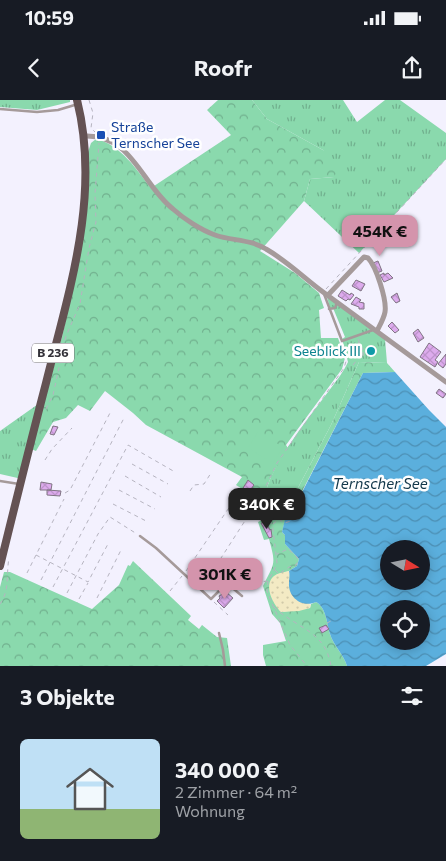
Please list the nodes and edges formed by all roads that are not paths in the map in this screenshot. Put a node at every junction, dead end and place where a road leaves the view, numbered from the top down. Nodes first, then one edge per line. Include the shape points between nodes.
1 (77, 102) edge
2 (0, 109) edge
3 (83, 136) junction
4 (326, 294) junction
5 (337, 302) junction
6 (329, 309) junction
7 (376, 330) junction
8 (446, 382) edge
9 (0, 481) edge
10 (20, 484) junction
11 (140, 536) road end
12 (0, 566) edge
13 (242, 596) dead end
14 (219, 633) dead end
15 (225, 666) edge

1 - 2 lane via 58,110 37,112
1 - 3 main road, B 236
3 - 4 street via 99,138 124,150 167,205 194,223 216,236 248,241 266,249
3 - 10 main road, B 236 via 85,183 81,231
4 - 5 street
4 - 6 lane
4 - 7 street via 364,257 368,258 385,302 384,316
5 - 6 lane via 335,308
5 - 7 street
6 - 7 lane via 342,341
7 - 8 street
9 - 10 lane
10 - 12 main road, B 236
11 - 13 lane via 211,599 225,585
14 - 15 lane

